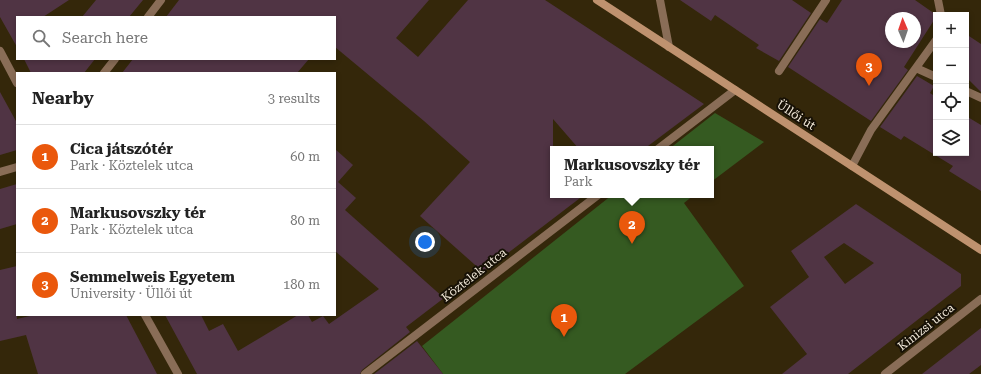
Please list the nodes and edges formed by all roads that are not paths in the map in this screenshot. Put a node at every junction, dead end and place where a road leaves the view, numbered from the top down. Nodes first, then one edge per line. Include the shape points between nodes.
1 (161, 0) edge
2 (597, 0) edge
3 (660, 0) edge
4 (826, 0) edge
5 (938, 0) edge
6 (940, 12) edge
7 (149, 16) edge
8 (933, 44) edge
9 (669, 47) junction
10 (0, 51) edge
11 (114, 60) edge
12 (916, 68) junction
13 (779, 71) dead end
14 (105, 72) edge
15 (933, 76) edge
16 (16, 81) edge
17 (735, 90) junction
18 (969, 92) edge
19 (981, 98) edge
20 (662, 146) edge
21 (16, 166) edge
22 (852, 166) junction
23 (0, 172) edge
24 (594, 198) edge
25 (981, 250) edge
26 (981, 299) edge
27 (146, 316) edge
28 (178, 374) edge
29 (365, 374) edge
30 (885, 374) edge

1 - 7 street
2 - 9 main road, Üllői út
3 - 9 street
4 - 13 street
5 - 6 street
8 - 12 street
9 - 17 main road, Üllői út
10 - 16 street
11 - 14 street
12 - 15 street
12 - 22 street via 871,130
17 - 20 street
17 - 22 main road, Üllői út
18 - 19 street
21 - 23 street
22 - 25 main road, Üllői út
24 - 29 street, Köztelek utca
26 - 30 street, Kinizsi utca
27 - 28 street

